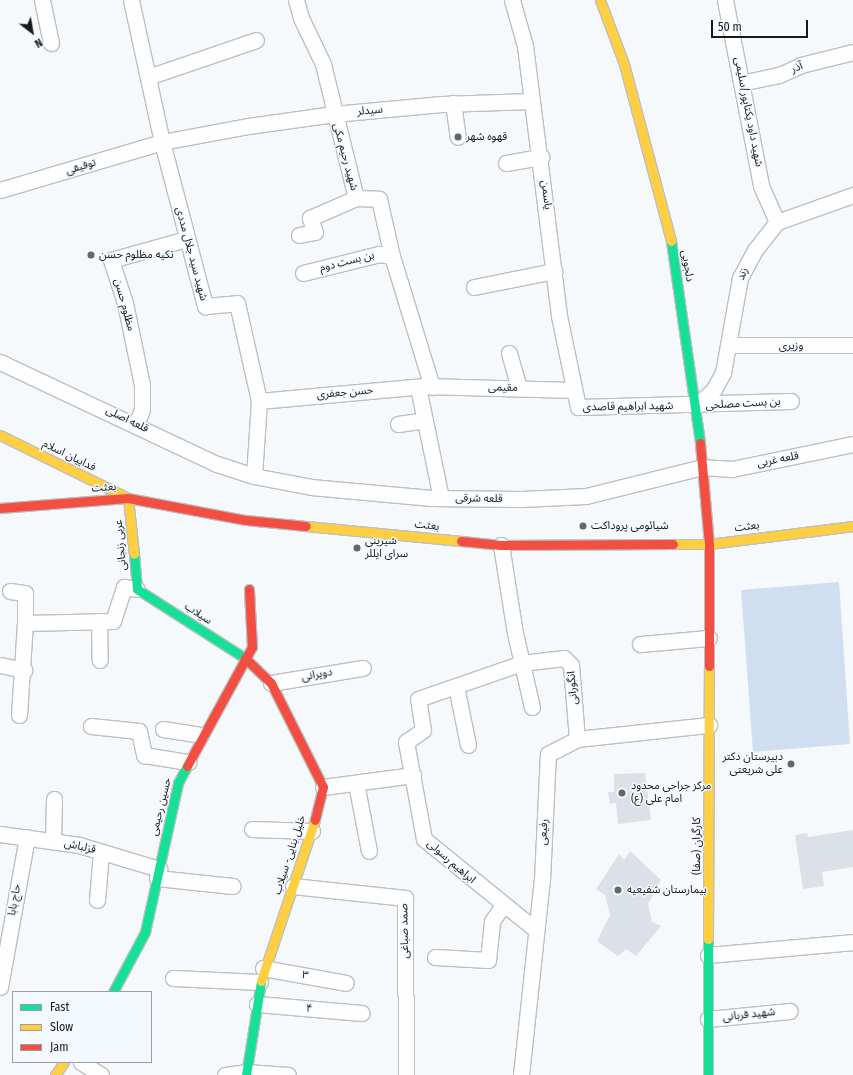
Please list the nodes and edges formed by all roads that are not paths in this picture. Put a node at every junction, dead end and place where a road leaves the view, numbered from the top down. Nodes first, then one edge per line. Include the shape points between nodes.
1 (42, 0) edge
2 (131, 0) edge
3 (296, 0) edge
4 (512, 0) edge
5 (600, 0) edge
6 (725, 0) edge
7 (256, 40) dead end
8 (51, 43) dead end
9 (853, 52) edge
10 (148, 77) junction
11 (741, 83) junction
12 (531, 101) junction
13 (453, 103) junction
14 (334, 114) junction
15 (458, 137) dead end
16 (162, 142) junction
17 (541, 157) junction
18 (506, 163) dead end
19 (0, 190) edge
20 (853, 195) edge
21 (356, 198) junction
22 (777, 222) junction
23 (299, 235) dead end
24 (186, 239) junction
25 (392, 256) junction
26 (554, 271) junction
27 (302, 273) dead end
28 (474, 287) dead end
29 (728, 345) junction
30 (853, 345) edge
31 (508, 353) dead end
32 (0, 362) edge
33 (425, 387) junction
34 (519, 389) junction
35 (574, 390) junction
36 (259, 401) junction
37 (791, 401) dead end
38 (696, 406) junction
39 (425, 420) junction
40 (398, 424) dead end
41 (136, 425) junction
42 (0, 435) edge
43 (853, 444) edge
44 (702, 467) junction
45 (254, 476) junction
46 (128, 498) junction
47 (441, 498) junction
48 (0, 508) edge
49 (853, 526) edge
50 (709, 544) junction
51 (501, 545) junction
52 (137, 589) junction
53 (249, 589) dead end
54 (10, 591) dead end
55 (99, 621) junction
56 (25, 623) junction
57 (709, 638) junction
58 (640, 644) dead end
59 (247, 659) junction
60 (100, 660) dead end
61 (522, 664) junction
62 (0, 665) edge
63 (363, 668) dead end
64 (24, 670) junction
65 (271, 683) junction
66 (456, 686) junction
67 (532, 707) dead end
68 (19, 715) dead end
69 (709, 725) junction
70 (91, 726) dead end
71 (162, 730) dead end
72 (201, 735) junction
73 (577, 739) junction
74 (468, 745) dead end
75 (188, 762) junction
76 (413, 775) junction
77 (356, 783) junction
78 (323, 787) junction
79 (54, 799) dead end
80 (252, 829) dead end
81 (312, 831) junction
82 (0, 834) edge
83 (27, 837) junction
84 (53, 841) junction
85 (369, 851) dead end
86 (101, 852) junction
87 (158, 874) junction
88 (233, 886) dead end
89 (293, 886) junction
90 (97, 900) dead end
91 (503, 905) junction
92 (536, 930) junction
93 (853, 942) edge
94 (708, 955) junction
95 (435, 957) dead end
96 (262, 975) junction
97 (174, 978) dead end
98 (346, 983) dead end
99 (0, 987) edge
100 (114, 991) edge
101 (257, 1004) junction
102 (790, 1011) dead end
103 (362, 1013) dead end
104 (708, 1019) junction
105 (63, 1063) edge
106 (83, 1063) edge
107 (246, 1073) edge
108 (55, 1075) edge
109 (101, 1075) edge
110 (225, 1075) edge
111 (288, 1075) edge
112 (406, 1075) edge
113 (521, 1075) edge
114 (708, 1075) edge

1 - 8 street
2 - 10 street, شهید سید جلال مددی
3 - 14 street, شهید رحیم مکی via 301,18 323,64
4 - 12 street, یاسمن via 525,46
5 - 38 main road, دلجویی via 626,71 667,226
6 - 11 street, شهید داود یکتاپور/سلیمی
7 - 10 street
9 - 11 street, آذر via 801,65 779,75
10 - 16 street, شهید سید جلال مددی
11 - 22 street, شهید داود یکتاپور/سلیمی via 762,186
12 - 13 street, سیدلر
12 - 17 street, یاسمن
13 - 14 street, سیدلر
13 - 15 street
14 - 16 street, سیدلر
14 - 21 street, شهید رحیم مکی
16 - 19 street, توفیقی
16 - 24 street, شهید سید جلال مددی
17 - 18 street
17 - 26 street, یاسمن
20 - 22 street
21 - 23 street via 310,218 315,232
21 - 25 street, شهید رحیم مکی via 379,199
22 - 29 street, زند via 755,250 740,278
24 - 36 street, شهید سید جلال مددی via 205,306 237,303
24 - 41 street, مظلوم حسن via 111,260 125,303 142,385 142,409
25 - 27 street, بن بست دوم via 379,254
25 - 33 street, شهید رحیم مکی
26 - 28 street
26 - 35 street, یاسمن
29 - 30 street, وزیری
29 - 38 street, زند via 724,373 714,388
31 - 34 street
32 - 41 street, قلعه اصلی
33 - 34 street, مقیمی
33 - 36 street, حسن جعفری
33 - 39 street, شهید رحیم مکی
34 - 35 street, مقیمی
35 - 38 street, شهید ابراهیم قاصدی via 578,407
36 - 45 street, شهید سید جلال مددی
37 - 38 street, بن بست مصلحی
38 - 44 main road, دلجویی
39 - 40 street
39 - 47 street, شهید رحیم مکی
41 - 45 street, قلعه اصلی via 218,464
42 - 46 main road, فداییان اسلام
43 - 44 street, قلعه غربی via 732,469
44 - 47 street, قلعه شرقی via 586,496 521,499
44 - 50 main road, دلجویی
45 - 47 street, قلعه شرقی via 312,487
46 - 48 main road, بعثت
46 - 51 main road, بعثت via 246,520
46 - 52 main road, عربی زنجانی
49 - 50 main road, بعثت
50 - 51 main road, بعثت
50 - 57 main road, کارگران (صفا)
51 - 61 street
52 - 55 street via 124,587 113,620
52 - 59 main road, سیلاب
53 - 59 main road, حسین رحیمی via 252,647
54 - 56 street via 25,593
55 - 56 street
55 - 60 street
56 - 64 street
57 - 58 street
57 - 69 main road, کارگران (صفا)
59 - 65 main road
59 - 72 main road, حسین رحیمی
61 - 66 street
61 - 67 street
61 - 73 street, انگورانی via 564,658 571,665
62 - 64 street
63 - 65 street, دویرانی
64 - 68 street
65 - 78 main road
66 - 74 street
66 - 76 street, ابراهیم رسولی via 418,699 423,730 406,742
69 - 73 street, رفیعی
69 - 94 main road, کارگران (صفا)
70 - 75 street via 139,731 144,755
71 - 72 street
72 - 75 main road, حسین رحیمی
73 - 92 street, رفیعی via 548,754
75 - 87 main road, حسین رحیمی via 178,783
76 - 77 street
76 - 91 street, ابراهیم رسولی via 424,839
77 - 78 street
77 - 85 street
78 - 81 main road, خلیل بنایی- سیلاب
79 - 84 street
80 - 81 street
81 - 89 main road, خلیل بنایی- سیلاب
82 - 83 street, قزلباش
83 - 84 street, قزلباش
83 - 99 street, حاج بابا
84 - 86 street, قزلباش
86 - 87 street, قزلباش
86 - 90 street
87 - 88 street, قزلباش
87 - 100 main road, حسین رحیمی via 145,932
89 - 96 main road, خلیل بنایی- سیلاب
89 - 112 street, صمد صباغی via 405,898
91 - 92 street, ابراهیم رسولی
91 - 95 street via 492,921 488,960
92 - 113 street, رفیعی
93 - 94 street
94 - 104 main road, کارگران (صفا)
96 - 97 street, ۳
96 - 98 street, ۳
96 - 101 main road, خلیل بنایی- سیلاب
101 - 103 street, ۴
101 - 107 main road, خلیل بنایی- سیلاب
102 - 104 street, شهید قربانی
104 - 114 main road, کارگران (صفا)
105 - 108 main road
106 - 109 street
107 - 110 street
107 - 111 street

